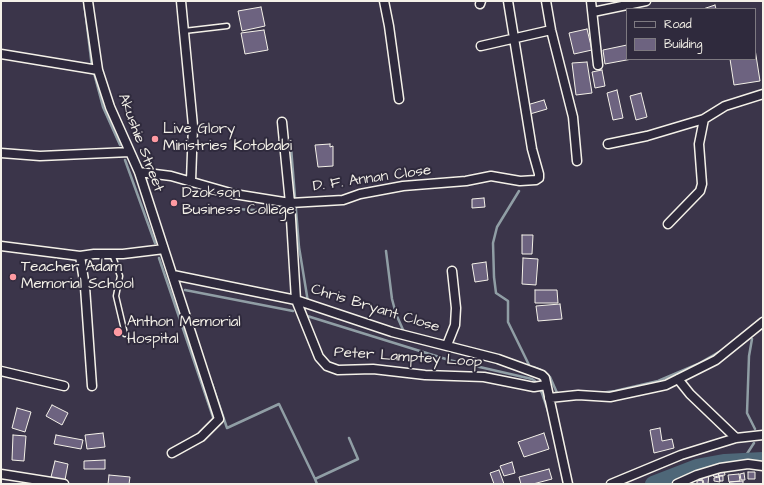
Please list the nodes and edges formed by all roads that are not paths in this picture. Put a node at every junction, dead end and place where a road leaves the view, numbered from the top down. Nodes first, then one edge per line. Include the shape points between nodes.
1 (88, 1) edge
2 (181, 1) edge
3 (384, 1) edge
4 (508, 1) edge
5 (546, 1) edge
6 (591, 1) edge
7 (646, 1) edge
8 (593, 12) junction
9 (227, 26) dead end
10 (551, 30) junction
11 (184, 31) junction
12 (514, 39) junction
13 (481, 46) dead end
14 (1, 54) edge
15 (598, 65) dead end
16 (98, 70) junction
17 (763, 94) edge
18 (399, 99) dead end
19 (704, 119) junction
20 (282, 122) dead end
21 (608, 144) dead end
22 (130, 152) junction
23 (1, 153) edge
24 (577, 161) dead end
25 (139, 172) junction
26 (191, 181) junction
27 (290, 203) junction
28 (668, 224) dead end
29 (1, 246) edge
30 (164, 249) junction
31 (111, 254) junction
32 (80, 256) junction
33 (452, 271) dead end
34 (173, 274) junction
35 (296, 300) junction
36 (763, 322) edge
37 (124, 334) dead end
38 (446, 346) junction
39 (1, 371) edge
40 (678, 379) junction
41 (546, 385) junction
42 (64, 386) dead end
43 (92, 386) dead end
44 (549, 398) junction
45 (763, 435) edge
46 (736, 438) junction
47 (172, 453) dead end
48 (763, 466) edge
49 (1, 474) edge
50 (64, 484) edge
51 (568, 484) edge
52 (611, 484) edge
53 (677, 484) edge

1 - 16 street, Akushie Street
2 - 11 street
3 - 18 street
4 - 12 street
5 - 10 street
6 - 8 street
7 - 8 street
8 - 15 street
9 - 11 lane
10 - 12 street
10 - 24 street via 573,117
11 - 26 street via 193,126
12 - 13 street
12 - 27 street, D. F. Annan Close via 539,178 520,181 491,176 466,181 403,186 343,200
14 - 16 street
16 - 22 street, Akushie Street via 110,107
17 - 19 street via 725,106
19 - 21 street via 647,136
19 - 28 street via 699,144 702,184 700,191
20 - 27 street, Peter Lamptey Loop
22 - 23 street via 40,156
22 - 25 street, Akushie Street
25 - 26 street, D. F. Annan Close
25 - 30 street, Akushie Street
26 - 27 street, D. F. Annan Close via 234,194
27 - 35 street, Peter Lamptey Loop
29 - 32 street
30 - 31 street
30 - 34 street, Akushie Street
31 - 32 street
31 - 37 lane via 120,276 116,296
32 - 43 street via 85,287
33 - 38 street via 455,325
34 - 35 street, Chris Bryant Close
34 - 47 street, Akushie Street via 218,419 201,438
35 - 38 street, Chris Bryant Close via 392,332
35 - 41 street, Peter Lamptey Loop via 317,351 327,366 338,370 373,369 426,375 484,377 534,387
36 - 40 street via 722,356
38 - 41 street, Chris Bryant Close via 498,359 542,375
39 - 42 street
40 - 44 street via 646,390 610,397 578,395
40 - 46 street
41 - 44 street
44 - 51 street
45 - 46 street
46 - 52 street via 681,455
48 - 53 street via 748,464 720,468
49 - 50 street

